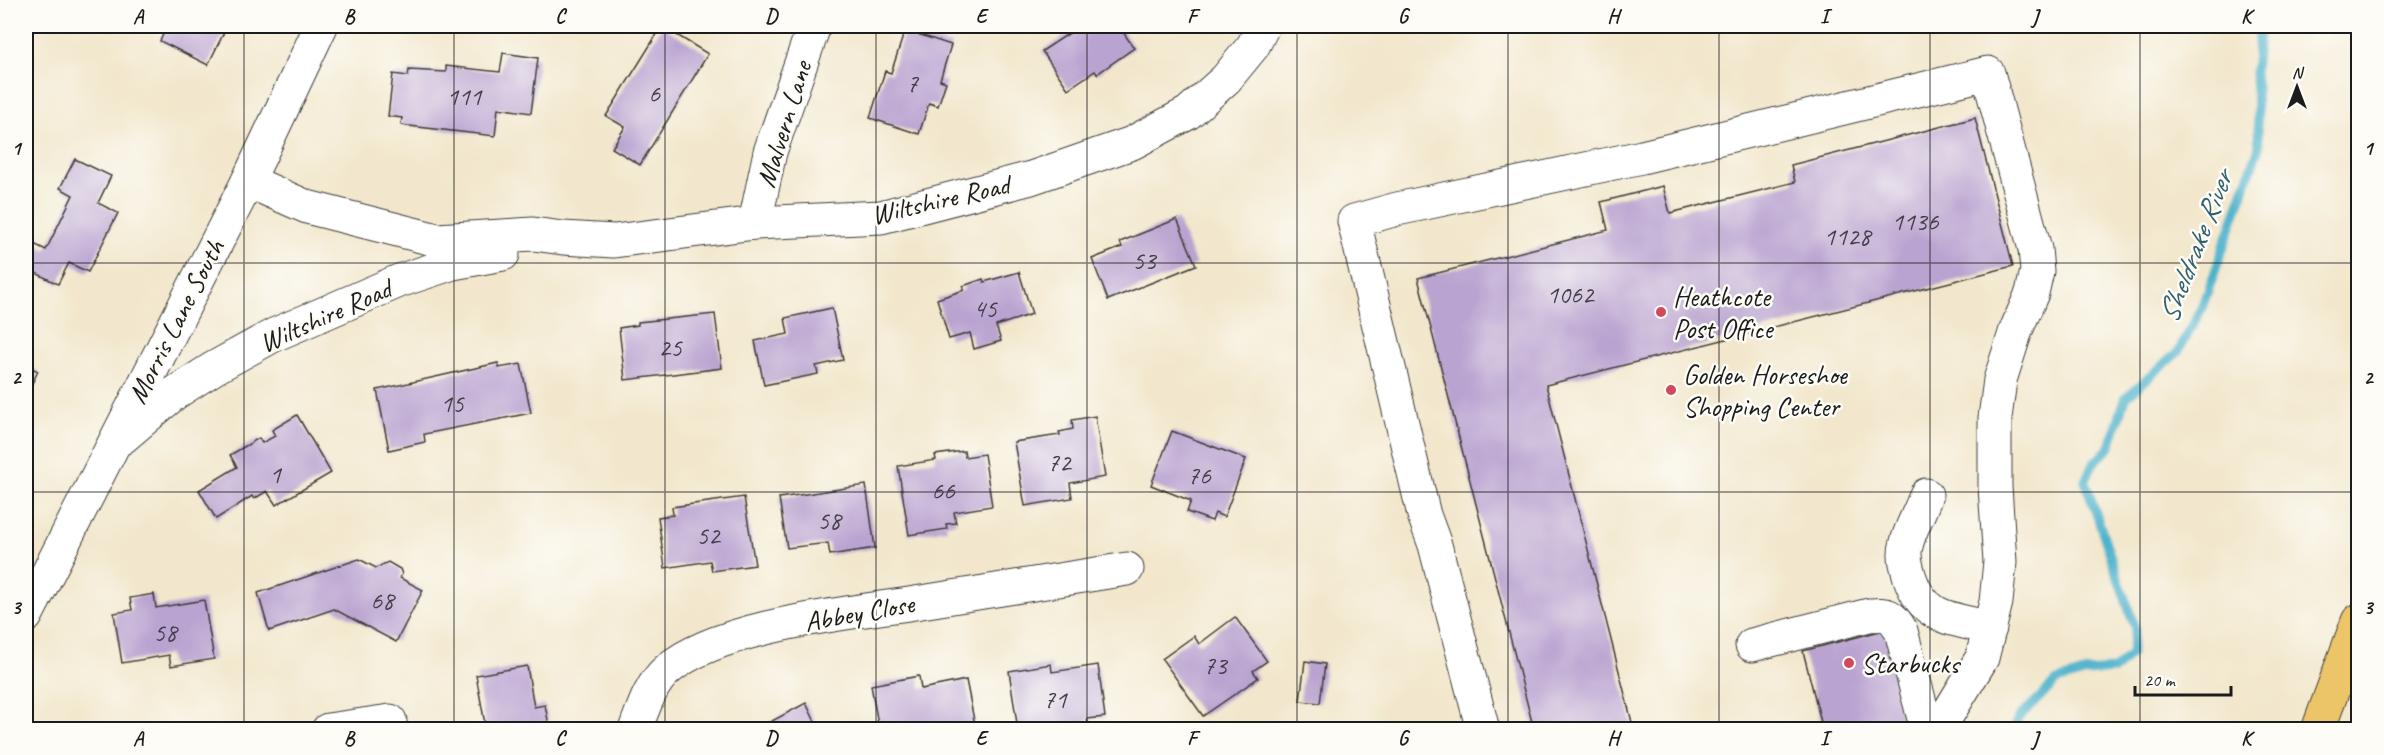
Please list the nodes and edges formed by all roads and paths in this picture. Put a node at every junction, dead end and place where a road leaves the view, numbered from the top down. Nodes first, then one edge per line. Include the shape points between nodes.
1 (321, 26) edge
2 (814, 26) edge
3 (1263, 26) edge
4 (248, 181) junction
5 (755, 223) junction
6 (563, 238) junction
7 (112, 446) junction
8 (1926, 495) dead end
9 (1127, 569) dead end
10 (26, 615) edge
11 (2358, 621) edge
12 (1990, 628) junction
13 (1752, 645) dead end
14 (390, 720) dead end
15 (328, 729) edge
16 (636, 729) edge
17 (1484, 729) edge
18 (1927, 729) edge
19 (1938, 729) edge
20 (2318, 729) edge

1 - 4 street, Morris Lane South
2 - 5 street, Malvern Lane via 770,152
3 - 5 street, Wiltshire Road via 1253,46 1226,79 1188,113 1132,143 1031,178 881,217
4 - 6 street, Wiltshire Road via 307,207 438,240 533,234
4 - 7 street, Morris Lane South
5 - 6 street, Wiltshire Road via 614,241
6 - 7 street, Wiltshire Road via 539,249 453,262 274,335 175,393
7 - 10 street, Morris Lane South
8 - 12 street via 1905,550 1914,590 1934,613
9 - 16 street, Abbey Close via 740,634 693,653 667,670 655,685
11 - 20 main road
12 - 17 street via 2000,562 1994,456 2000,380 2037,271 2035,249 1988,73 1642,157 1354,221 1424,515
12 - 19 street via 1982,658
13 - 18 street via 1885,614 1895,619 1901,631
14 - 15 street

